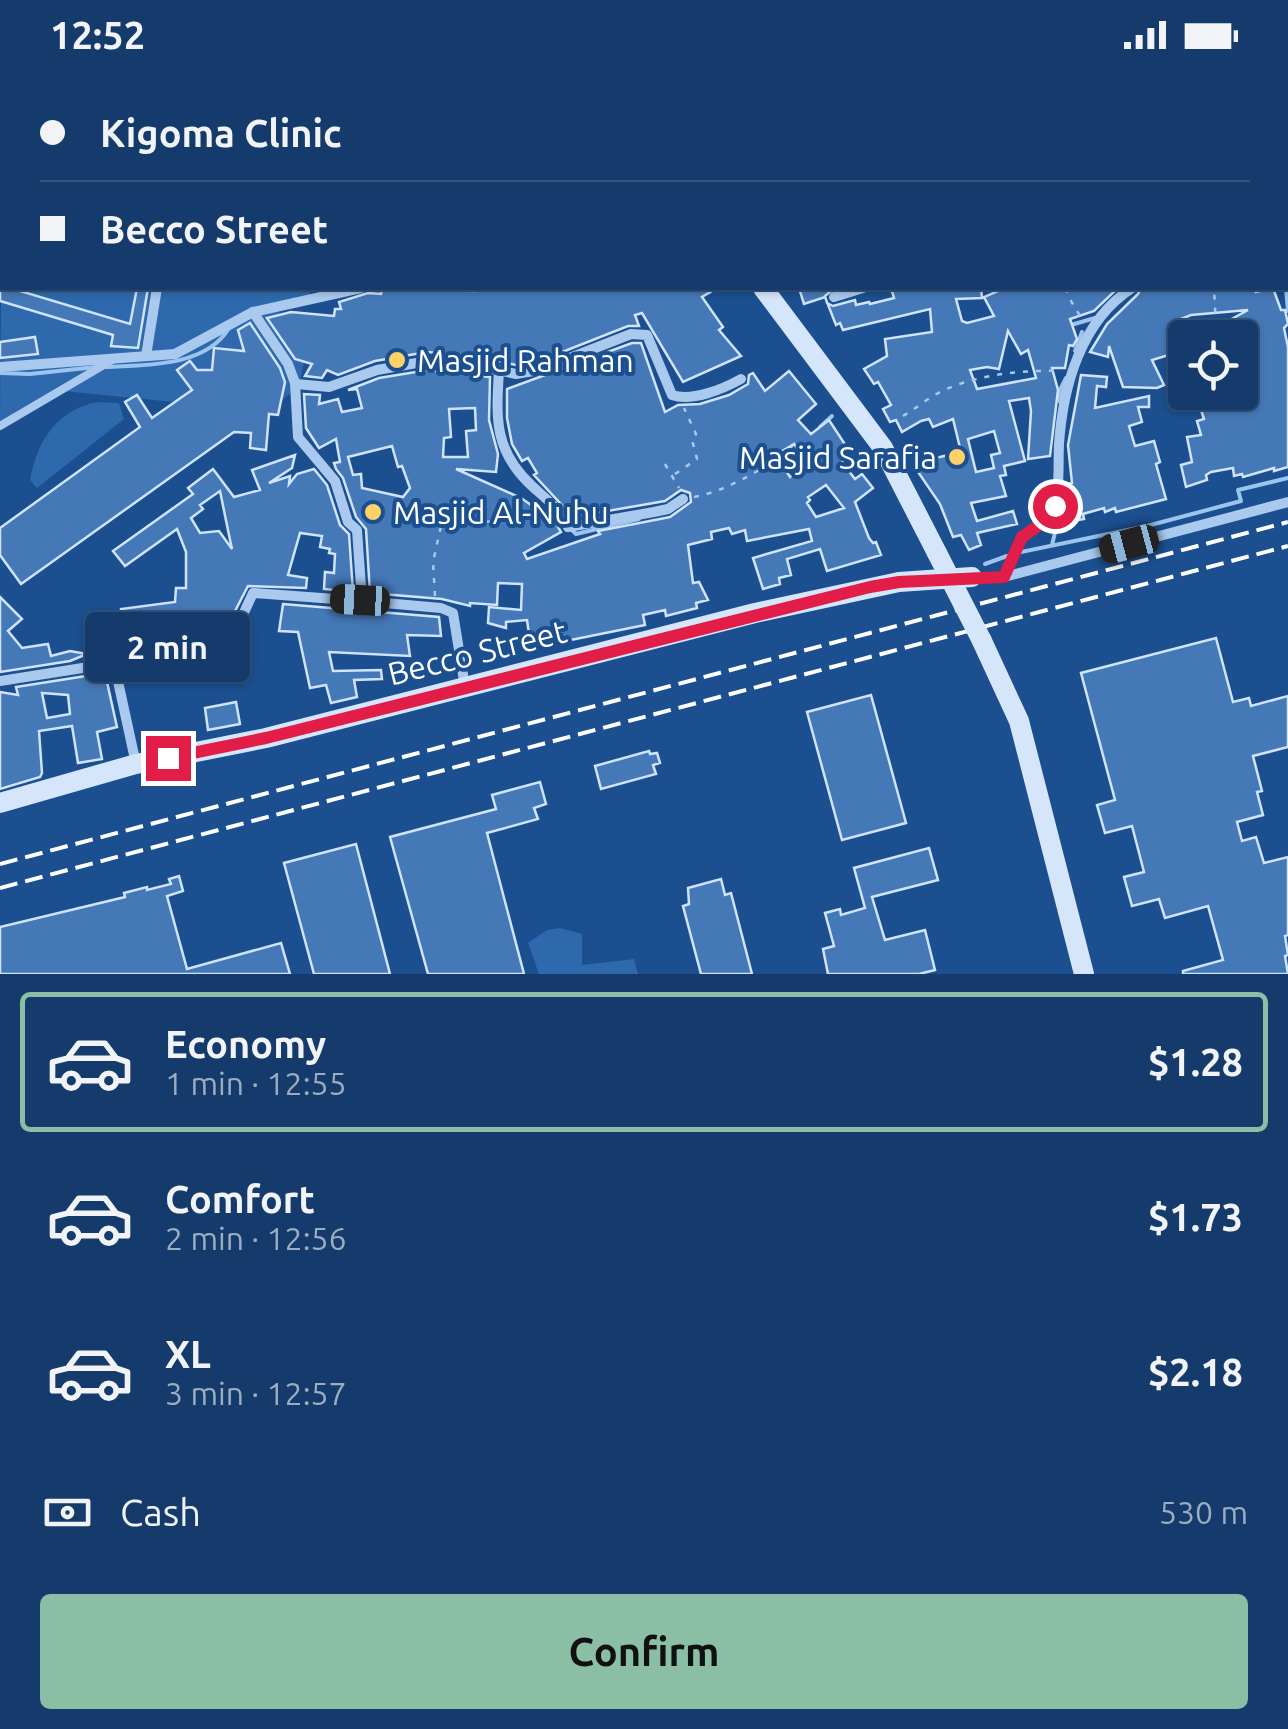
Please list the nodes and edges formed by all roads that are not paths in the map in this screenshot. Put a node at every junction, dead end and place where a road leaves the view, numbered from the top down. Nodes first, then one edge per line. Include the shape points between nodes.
1 (156, 290) edge
2 (353, 290) edge
3 (765, 290) edge
4 (857, 290) edge
5 (1129, 290) edge
6 (834, 297) dead end
7 (253, 312) junction
8 (146, 356) junction
9 (118, 358) junction
10 (0, 367) edge
11 (499, 371) junction
12 (741, 379) dead end
13 (296, 384) junction
14 (0, 426) edge
15 (682, 499) road end
16 (1288, 502) edge
17 (972, 577) joint
18 (1004, 577) junction
19 (362, 600) junction
20 (114, 663) junction
21 (0, 681) edge
22 (465, 687) junction
23 (136, 764) junction
24 (0, 803) edge
25 (1084, 974) edge

1 - 8 street
2 - 7 street
3 - 25 street, bridge via 884,448 982,641 1019,721
4 - 6 street
5 - 18 street via 1089,332 1063,409 1055,506 1022,537
7 - 8 street via 176,354
7 - 13 street
8 - 9 street
9 - 10 street
9 - 14 lane
11 - 12 street via 539,370 623,335 647,335 672,395 708,393
11 - 13 street via 428,361 329,387
11 - 15 street via 496,412 503,449 568,527 654,512
13 - 19 street via 298,437 335,481 357,530
16 - 18 street
17 - 18 street
17 - 22 street, Becco Street via 870,587
19 - 20 street via 254,593 232,653
19 - 22 street via 453,613
20 - 21 street
20 - 23 street
22 - 23 street, Becco Street
23 - 24 street, Becco Street

